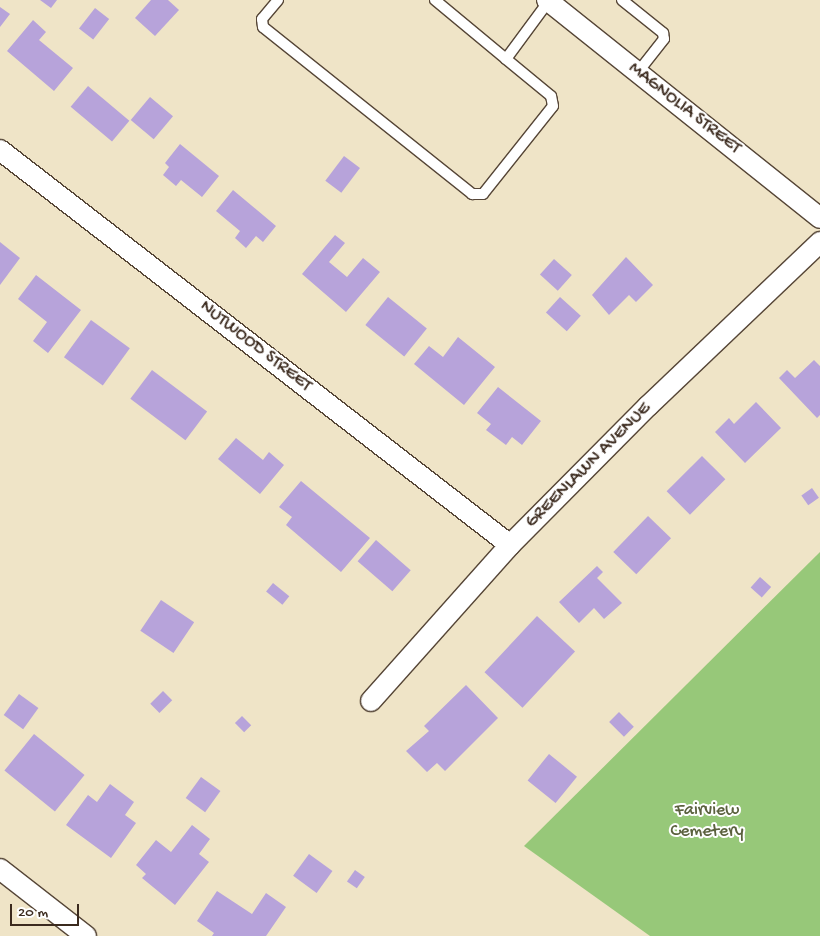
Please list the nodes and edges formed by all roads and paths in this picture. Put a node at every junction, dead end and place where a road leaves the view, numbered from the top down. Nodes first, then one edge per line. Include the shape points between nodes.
1 (278, 0) edge
2 (434, 0) edge
3 (622, 0) edge
4 (548, 1) edge
5 (506, 60) junction
6 (638, 72) junction
7 (0, 150) edge
8 (820, 218) edge
9 (820, 242) edge
10 (510, 545) junction
11 (371, 702) dead end
12 (0, 869) edge
13 (86, 936) edge

1 - 5 lane via 262,19 262,27 472,194 483,194 553,106 551,96
2 - 5 lane
3 - 6 lane via 663,33 664,39
4 - 5 lane
4 - 6 street, MAGNOLIA STREET
6 - 8 street, MAGNOLIA STREET
7 - 10 street, NUTWOOD STREET
9 - 10 street, GREENLAWN AVENUE via 648,406
10 - 11 street, GREENLAWN AVENUE
12 - 13 street

